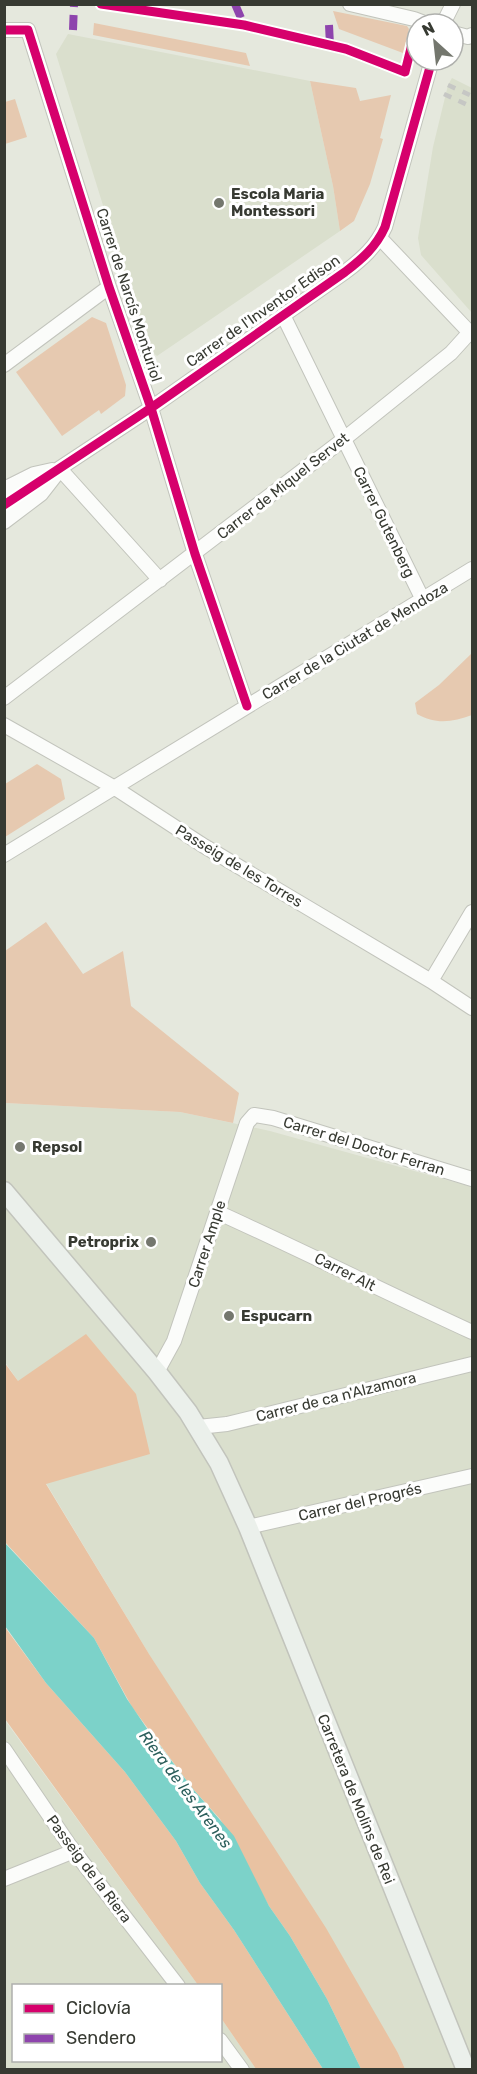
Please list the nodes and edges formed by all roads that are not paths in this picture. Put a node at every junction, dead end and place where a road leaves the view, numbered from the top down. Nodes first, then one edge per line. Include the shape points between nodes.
1 (350, 4) edge
2 (405, 17) edge
3 (4, 30) edge
4 (429, 72) edge
5 (380, 238) junction
6 (109, 287) junction
7 (283, 315) junction
8 (471, 333) edge
9 (4, 365) edge
10 (151, 408) junction
11 (344, 439) junction
12 (60, 469) junction
13 (4, 489) edge
14 (4, 505) edge
15 (4, 522) edge
16 (195, 554) junction
17 (472, 569) edge
18 (160, 580) junction
19 (423, 600) junction
20 (4, 698) edge
21 (247, 706) junction
22 (4, 725) edge
23 (115, 788) junction
24 (4, 855) edge
25 (472, 912) edge
26 (431, 981) junction
27 (472, 1008) edge
28 (254, 1115) joint
29 (472, 1179) edge
30 (4, 1191) edge
31 (217, 1212) junction
32 (472, 1332) edge
33 (472, 1364) edge
34 (157, 1372) junction
35 (198, 1427) junction
36 (472, 1476) edge
37 (248, 1527) junction
38 (4, 1749) edge
39 (74, 1851) junction
40 (4, 1879) edge
41 (176, 1984) edge
42 (222, 2043) edge
43 (242, 2070) edge
44 (466, 2070) edge

1 - 2 street
3 - 6 street, Carrer de Narcís Monturiol via 28,30
4 - 5 street, Carrer de l'Inventor Edison
5 - 7 street, Carrer de l'Inventor Edison via 358,262
5 - 8 street
6 - 9 street
6 - 10 street, Carrer de Narcís Monturiol
7 - 10 street, Carrer de l'Inventor Edison
7 - 11 street, Carrer Gutenberg
8 - 11 street, Carrer de Miquel Servet
10 - 12 street, Carrer de l'Inventor Edison
10 - 16 street, Carrer de Narcís Monturiol
11 - 16 street, Carrer de Miquel Servet
11 - 19 street, Carrer Gutenberg
12 - 13 street, Carrer de l'Inventor Edison via 34,474
12 - 14 street, Carrer de l'Inventor Edison
12 - 15 street, Carrer de l'Inventor Edison via 41,494
12 - 18 street
16 - 18 street, Carrer de Miquel Servet
16 - 21 street, Carrer de Narcís Monturiol
17 - 19 street, Carrer de la Ciutat de Mendoza
18 - 20 street, Carrer de Miquel Servet
19 - 21 street, Carrer de la Ciutat de Mendoza
21 - 23 street, Carrer de la Ciutat de Mendoza
22 - 23 street, Passeig de les Torres
23 - 24 street, Carrer de la Ciutat de Mendoza
23 - 26 street, Passeig de les Torres via 204,846
25 - 26 street
26 - 27 street, Passeig de les Torres
28 - 29 street, Carrer del Doctor Ferran
28 - 31 street, Carrer Ample via 247,1123
30 - 34 main road, Carretera de Molins de Rei
31 - 32 street, Carrer Alt
31 - 34 street, Carrer Ample via 174,1341
33 - 35 street, Carrer de ca n'Alzamora via 227,1424
34 - 35 main road, Carretera de Molins de Rei
35 - 37 main road, Carretera de Molins de Rei
36 - 37 street, Carrer del Progrés
37 - 44 main road, Carretera de Molins de Rei
38 - 39 street, Passeig de la Riera
39 - 40 street
39 - 41 street, Passeig de la Riera
42 - 43 street

